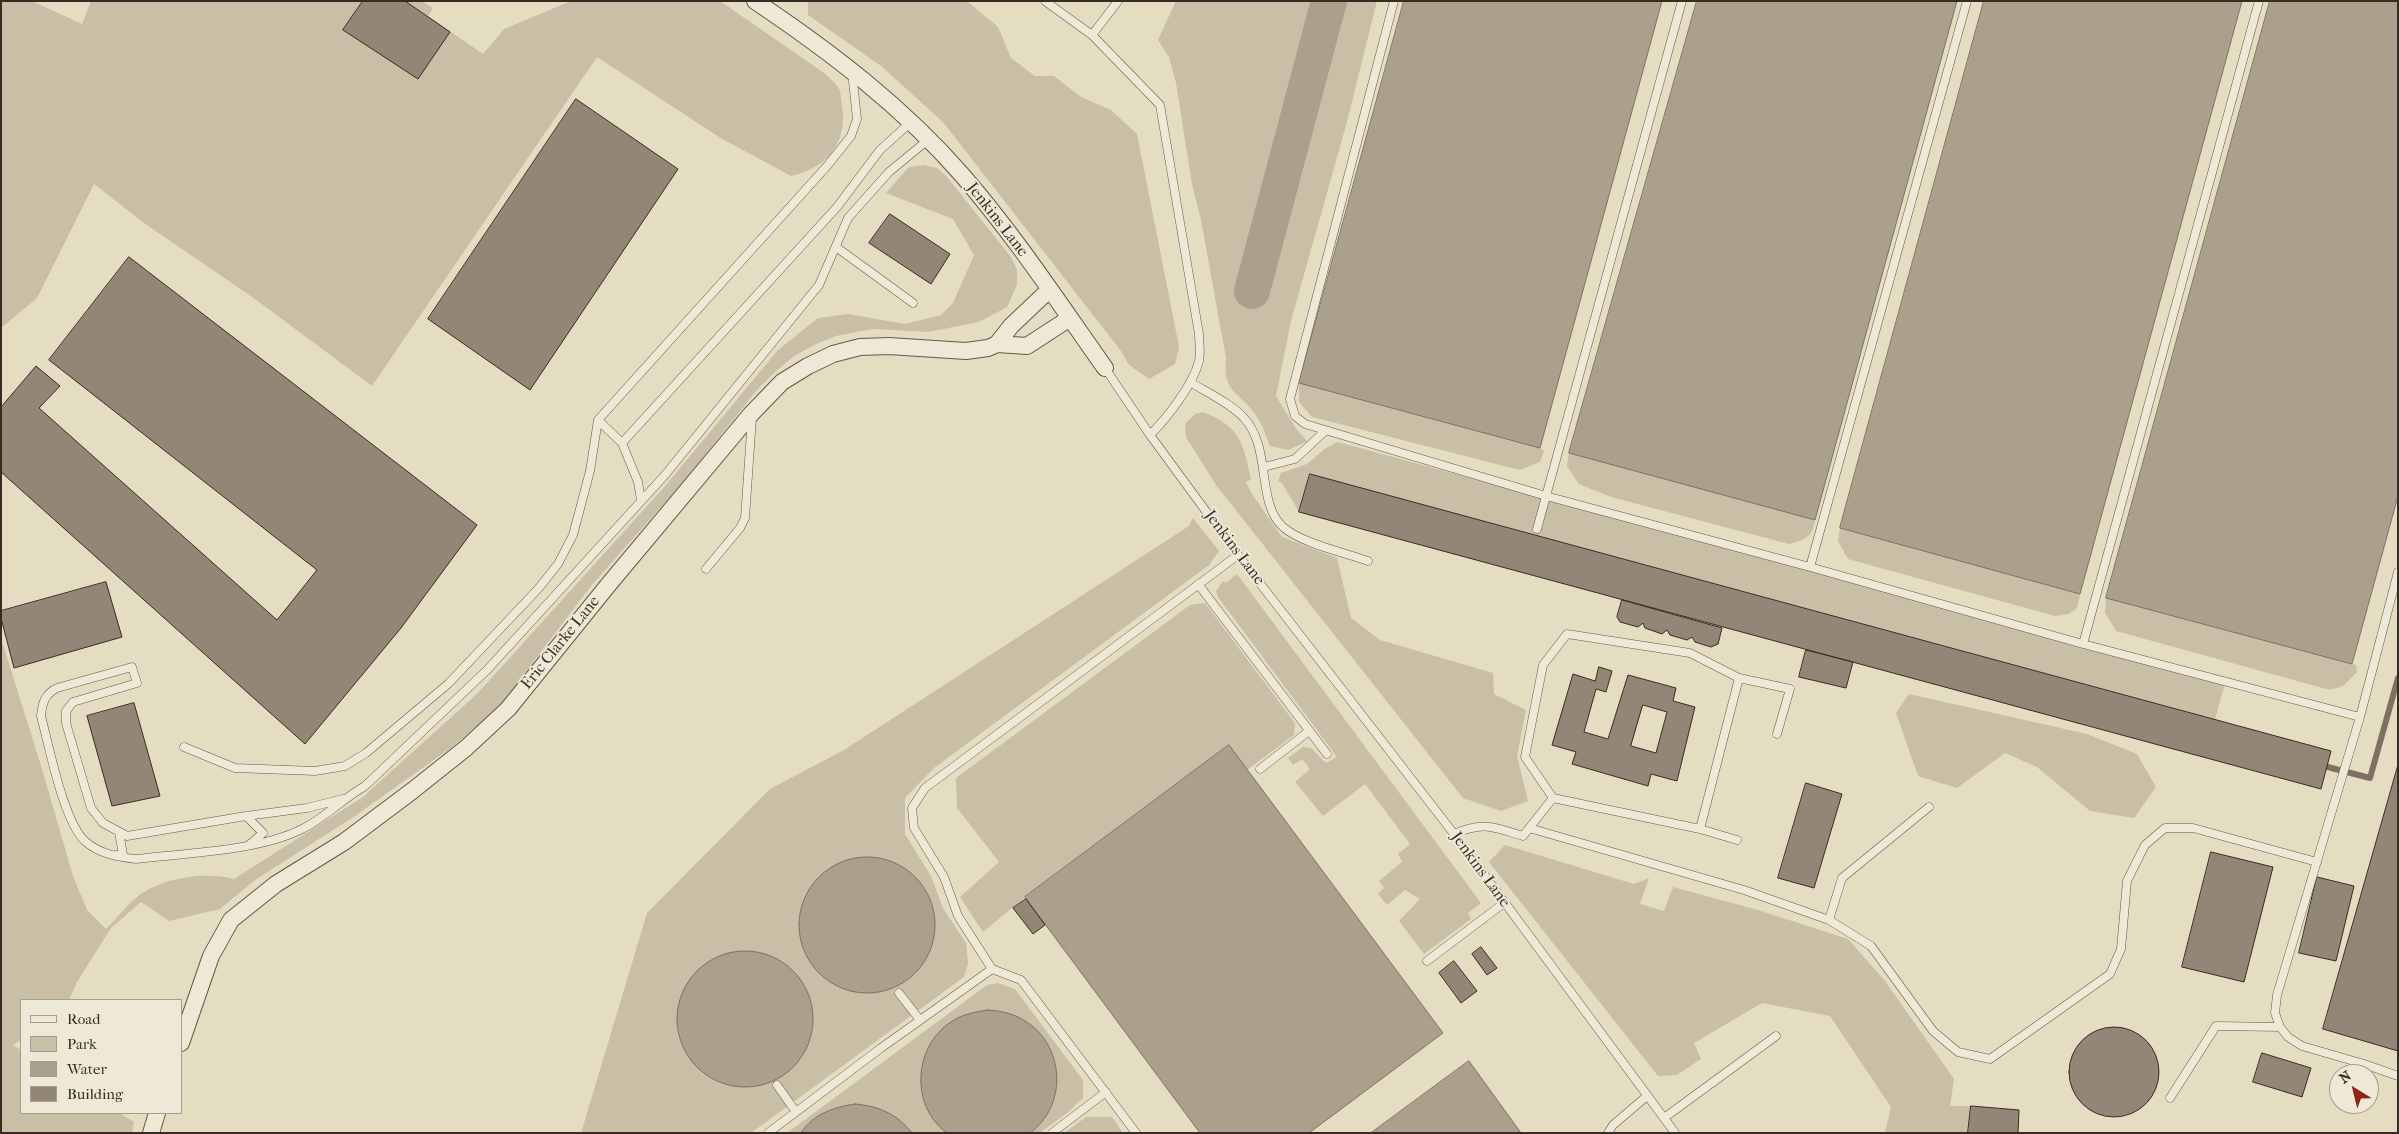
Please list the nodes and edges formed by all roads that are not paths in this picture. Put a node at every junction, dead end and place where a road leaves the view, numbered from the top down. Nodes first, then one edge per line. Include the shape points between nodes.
1 (755, 1) edge
2 (1045, 1) edge
3 (1118, 1) edge
4 (1394, 1) edge
5 (1682, 1) edge
6 (1967, 1) edge
7 (2259, 1) edge
8 (1092, 35) junction
9 (852, 70) junction
10 (911, 122) junction
11 (928, 139) junction
12 (836, 247) junction
13 (1049, 290) junction
14 (912, 303) dead end
15 (1070, 318) junction
16 (997, 344) junction
17 (1105, 368) joint
18 (1190, 382) junction
19 (752, 413) junction
20 (598, 420) junction
21 (1325, 431) junction
22 (1150, 435) junction
23 (622, 443) junction
24 (1264, 467) junction
25 (1546, 496) junction
26 (641, 500) junction
27 (1537, 529) dead end
28 (1238, 555) junction
29 (1368, 561) dead end
30 (1810, 567) junction
31 (706, 569) dead end
32 (2398, 572) edge
33 (1198, 584) junction
34 (2083, 644) junction
35 (1739, 678) junction
36 (2360, 716) junction
37 (1309, 731) junction
38 (1777, 734) dead end
39 (184, 747) dead end
40 (1327, 754) dead end
41 (1260, 769) dead end
42 (1553, 798) junction
43 (343, 799) junction
44 (1929, 807) dead end
45 (246, 816) junction
46 (1529, 828) junction
47 (1700, 829) junction
48 (119, 832) junction
49 (1454, 834) junction
50 (1737, 840) dead end
51 (249, 845) junction
52 (111, 855) junction
53 (2317, 862) junction
54 (1504, 903) junction
55 (1829, 920) junction
56 (1427, 961) dead end
57 (992, 969) junction
58 (899, 993) dead end
59 (920, 1020) junction
60 (2280, 1027) junction
61 (1776, 1036) dead end
62 (182, 1040) edge
63 (2398, 1076) edge
64 (776, 1085) dead end
65 (1106, 1092) junction
66 (1647, 1096) junction
67 (2170, 1098) dead end
68 (796, 1112) junction
69 (157, 1114) edge
70 (1664, 1118) junction
71 (150, 1133) edge
72 (768, 1133) edge
73 (1052, 1133) edge
74 (1136, 1133) edge
75 (1608, 1133) edge
76 (1675, 1133) edge

1 - 9 street, Jenkins Lane
2 - 8 lane
3 - 8 lane
4 - 21 lane via 1290,399 1295,416 1305,424
5 - 25 lane
6 - 30 lane
7 - 34 lane
8 - 18 lane via 1160,105 1199,334 1199,362
9 - 10 street, Jenkins Lane
9 - 20 lane via 857,120 851,136 828,166
10 - 11 street, Jenkins Lane
10 - 23 lane via 880,150 837,207
11 - 12 lane via 890,172 848,218
11 - 13 street, Jenkins Lane via 997,217
12 - 14 lane
12 - 26 lane via 819,285 665,476
13 - 15 street, Jenkins Lane
13 - 16 street
15 - 16 street, Eric Clarke Lane via 1027,346
15 - 17 street, Jenkins Lane
16 - 19 street, Eric Clarke Lane via 966,351 860,347 833,354 782,382
17 - 22 lane, Jenkins Lane
18 - 22 lane via 1167,418
18 - 24 lane via 1245,418 1258,444
19 - 31 lane via 745,518
19 - 62 street, Eric Clarke Lane via 508,708 466,748 412,791 344,842 276,884 231,920 211,956
20 - 23 lane
20 - 39 lane via 590,471 573,535 558,564 538,590 448,684 366,753 345,766 315,771 235,768
21 - 24 lane via 1295,459
21 - 25 lane
22 - 28 lane, Jenkins Lane
23 - 26 lane via 638,482
24 - 29 lane via 1270,507 1282,526 1300,537
25 - 27 lane
25 - 30 lane
26 - 43 lane via 600,549 487,670 365,786
28 - 33 lane
28 - 49 lane, Jenkins Lane
30 - 34 lane
32 - 36 lane
33 - 37 lane
33 - 57 lane via 925,788 912,808 914,828 944,877 958,916
34 - 36 lane
35 - 38 lane via 1790,689
35 - 42 lane via 1690,653 1567,634 1543,665 1525,757
35 - 47 lane
36 - 53 lane
37 - 40 lane
37 - 41 lane
42 - 46 lane
42 - 47 lane
43 - 45 lane via 307,808
43 - 51 lane via 322,818 301,830
44 - 55 lane via 1842,878
45 - 48 lane via 128,836
45 - 51 lane via 263,833
46 - 49 lane via 1523,836 1486,824
46 - 55 lane via 1744,890
47 - 50 lane
48 - 52 lane via 123,855
48 - 52 lane via 103,823 91,808 66,723 66,710 72,702 137,683 132,667 57,688 49,692 42,705 41,716 73,826 85,842
49 - 54 lane, Jenkins Lane
51 - 52 lane via 136,859
53 - 55 lane via 2193,828 2164,828 2145,845 2127,881 2121,949 2110,974 1990,1059 1958,1052 1933,1031 1870,946
53 - 60 lane via 2277,995 2275,1013
54 - 56 lane
54 - 66 lane, Jenkins Lane
57 - 59 lane
57 - 65 lane via 1021,980
58 - 59 lane
59 - 68 lane
60 - 63 lane via 2302,1046
60 - 67 lane via 2216,1026
61 - 70 lane
64 - 68 lane
65 - 73 lane
65 - 74 lane
66 - 70 lane, Jenkins Lane
66 - 75 lane via 1613,1124
68 - 72 lane
69 - 71 street
70 - 76 lane, Jenkins Lane

